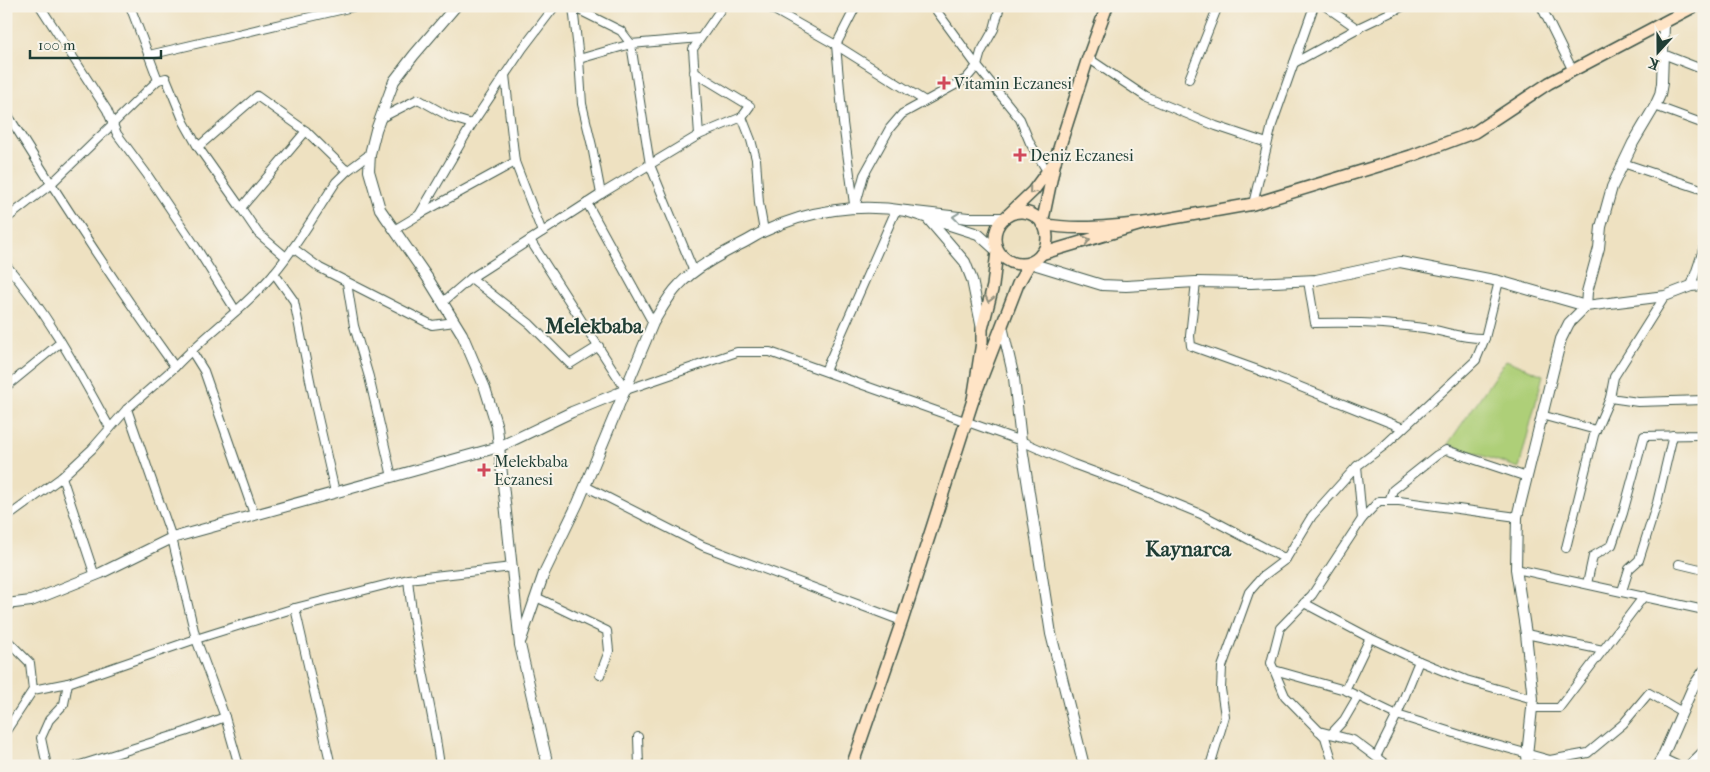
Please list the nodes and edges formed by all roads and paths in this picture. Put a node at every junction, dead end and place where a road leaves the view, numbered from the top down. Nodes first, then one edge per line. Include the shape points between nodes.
1 (40, 6) edge
2 (130, 6) edge
3 (357, 6) edge
4 (456, 6) edge
5 (555, 6) edge
6 (723, 6) edge
7 (767, 6) edge
8 (856, 6) edge
9 (933, 6) edge
10 (1000, 6) edge
11 (1107, 6) edge
12 (1218, 6) edge
13 (1314, 6) edge
14 (1325, 6) edge
15 (1404, 6) edge
16 (1541, 6) edge
17 (1695, 6) edge
18 (572, 7) edge
19 (1664, 24) junction
20 (1358, 29) junction
21 (700, 38) junction
22 (631, 44) junction
23 (836, 45) junction
24 (1663, 54) junction
25 (149, 55) junction
26 (1088, 58) junction
27 (580, 59) junction
28 (1294, 63) junction
29 (977, 66) junction
30 (1704, 70) edge
31 (1573, 71) junction
32 (694, 72) junction
33 (505, 75) junction
34 (1188, 78) dead end
35 (158, 80) junction
36 (925, 101) junction
37 (1656, 106) junction
38 (6, 112) edge
39 (742, 117) junction
40 (381, 118) junction
41 (113, 124) junction
42 (472, 124) junction
43 (1704, 124) edge
44 (306, 131) junction
45 (699, 135) junction
46 (1267, 143) junction
47 (198, 147) junction
48 (370, 154) junction
49 (1054, 161) junction
50 (514, 162) junction
51 (1623, 163) junction
52 (650, 165) junction
53 (347, 171) junction
54 (1047, 171) junction
55 (51, 184) junction
56 (1704, 190) edge
57 (601, 194) junction
58 (587, 203) junction
59 (1253, 204) junction
60 (241, 208) junction
61 (855, 208) junction
62 (901, 210) junction
63 (419, 215) junction
64 (1006, 216) junction
65 (6, 219) edge
66 (928, 220) junction
67 (1145, 223) junction
68 (1042, 224) junction
69 (394, 230) junction
70 (764, 231) junction
71 (542, 232) junction
72 (530, 240) junction
73 (1704, 247) edge
74 (292, 248) junction
75 (997, 251) junction
76 (1041, 254) junction
77 (286, 257) junction
78 (1030, 263) junction
79 (6, 265) edge
80 (694, 272) junction
81 (274, 273) junction
82 (471, 278) junction
83 (1308, 281) junction
84 (1499, 281) junction
85 (1196, 282) junction
86 (347, 283) junction
87 (1691, 286) junction
88 (1704, 286) edge
89 (1665, 296) junction
90 (443, 302) junction
91 (1586, 306) junction
92 (236, 311) junction
93 (455, 322) junction
94 (654, 323) junction
95 (1002, 326) junction
96 (982, 329) junction
97 (1485, 338) junction
98 (60, 342) junction
99 (599, 346) junction
100 (191, 350) junction
101 (174, 367) junction
102 (825, 371) junction
103 (6, 387) edge
104 (626, 390) junction
105 (1610, 398) junction
106 (973, 400) junction
107 (1704, 400) edge
108 (127, 410) junction
109 (1542, 415) junction
110 (966, 422) junction
111 (110, 428) junction
112 (1403, 428) junction
113 (1596, 430) junction
114 (1704, 431) edge
115 (1673, 435) junction
116 (1021, 441) junction
117 (499, 447) junction
118 (1357, 466) junction
119 (62, 477) junction
120 (392, 477) junction
121 (1526, 477) junction
122 (585, 486) junction
123 (335, 492) junction
124 (1389, 501) junction
125 (254, 514) junction
126 (1518, 517) junction
127 (6, 518) edge
128 (1362, 519) junction
129 (172, 538) junction
130 (1566, 548) dead end
131 (1286, 559) junction
132 (1679, 564) dead end
133 (512, 567) junction
134 (1516, 569) junction
135 (1704, 570) edge
136 (94, 576) junction
137 (408, 579) junction
138 (1586, 584) junction
139 (1622, 591) junction
140 (1644, 596) junction
141 (536, 597) junction
142 (6, 604) edge
143 (1304, 604) junction
144 (295, 608) junction
145 (1704, 610) edge
146 (902, 621) junction
147 (1526, 634) junction
148 (1370, 638) junction
149 (6, 639) edge
150 (196, 639) junction
151 (520, 644) junction
152 (1604, 650) junction
153 (1419, 661) junction
154 (1274, 670) junction
155 (1704, 671) edge
156 (600, 675) dead end
157 (68, 683) junction
158 (34, 690) junction
159 (1344, 690) junction
160 (1358, 696) junction
161 (1533, 703) junction
162 (1682, 712) junction
163 (1397, 715) junction
164 (225, 717) junction
165 (1319, 730) junction
166 (6, 731) edge
167 (1331, 734) junction
168 (638, 737) dead end
169 (1704, 750) edge
170 (1527, 755) junction
171 (1376, 757) junction
172 (1660, 762) edge
173 (47, 766) edge
174 (77, 766) edge
175 (239, 766) edge
176 (331, 766) edge
177 (440, 766) edge
178 (548, 766) edge
179 (639, 766) edge
180 (852, 766) edge
181 (1084, 766) edge
182 (1210, 766) edge
183 (1334, 766) edge
184 (1388, 766) edge
185 (1528, 766) edge
186 (1679, 766) edge
187 (1688, 766) edge

1 - 41 street
2 - 25 street
3 - 25 street
4 - 40 street via 394,81
5 - 33 street
6 - 21 street
7 - 23 street
8 - 23 street
9 - 29 street
10 - 29 street
11 - 26 main road
12 - 34 street
13 - 28 street
14 - 20 street
15 - 20 street
16 - 31 street
17 - 19 main road
18 - 22 street via 621,31
18 - 27 street
19 - 24 street
19 - 31 main road
20 - 28 street
21 - 22 street
21 - 32 street via 693,49
22 - 27 street
22 - 52 street
23 - 36 street
23 - 61 street
24 - 30 street
24 - 37 street via 1662,84
25 - 35 street
26 - 46 street via 1146,97
26 - 49 main road
27 - 57 street via 582,104
28 - 46 street
29 - 36 street via 966,79
29 - 54 street via 1020,119
31 - 59 main road via 1475,132 1411,156
32 - 39 street via 750,106
32 - 45 street
33 - 42 street
33 - 50 street
35 - 41 street
35 - 47 street via 166,78
36 - 61 street via 902,114 890,128 864,175
37 - 43 street
37 - 51 street
38 - 55 street
39 - 45 street
39 - 70 street via 756,159
40 - 42 street via 418,98 452,118
40 - 48 street
41 - 55 street
41 - 92 street
42 - 63 street
44 - 47 street via 257,96
44 - 53 street
44 - 60 street
45 - 52 street
46 - 59 street
47 - 60 street
48 - 53 street
48 - 69 street via 369,171 380,209
49 - 54 main road
49 - 68 main road
50 - 63 street
50 - 71 street
51 - 56 street
51 - 91 street via 1606,206
52 - 57 street
52 - 80 street
53 - 74 street via 336,182
54 -> 64 main road via 1033,191
55 - 65 street
55 - 101 street
57 - 58 street
58 - 71 street
58 - 94 street
59 - 67 main road
60 - 77 street via 258,233
61 - 62 street
61 - 70 street via 823,211
64 -> 62 street via 968,218
62 - 66 street
62 - 102 street
63 - 69 street
64 - 68 main road via 1024,212
64 - 75 main road via 996,230
66 - 75 street via 978,234
66 - 96 street via 965,262
67 - 68 main road via 1080,228
76 -> 67 main road
68 - 76 main road via 1047,240
69 - 90 street
70 - 80 street
71 - 72 street
72 - 82 street
72 - 99 street
73 - 87 street
74 - 77 street
74 - 86 street
75 - 78 main road via 1016,264
75 -> 96 main road via 993,286
76 - 78 main road
77 - 81 street
78 - 85 street via 1102,285
78 - 95 main road
79 - 98 street
80 - 94 street via 664,304
81 - 92 street
81 - 123 street via 294,301
82 - 90 street
82 - 99 street via 530,324 570,364
83 - 84 street via 1400,262
83 - 85 street
83 - 97 street via 1315,323 1364,322 1425,328 1469,339
84 - 91 street
84 - 97 street
85 - 112 street via 1191,346
86 - 93 street via 432,325
86 - 120 street via 354,326
87 - 88 street
87 - 89 street
89 - 91 street
89 - 105 street via 1614,377
90 - 93 street
91 - 109 street via 1569,324 1561,339
92 - 100 street
93 - 117 street via 485,388 497,427
94 - 104 street
95 - 106 main road
95 - 116 street via 1014,378
96 - 106 main road
97 - 112 street via 1476,360
98 - 103 street
98 - 111 street
99 - 104 street
100 - 101 street
100 - 125 street via 204,371
101 - 108 street
102 - 104 street via 770,352 737,352
102 - 110 street
104 - 117 street
104 - 122 street
105 - 107 street via 1638,402
105 - 113 street
106 - 110 main road
108 - 111 street
108 - 129 street
109 - 113 street
109 - 121 street
110 - 116 street
110 - 146 main road
111 - 119 street
112 - 118 street
113 - 130 street
114 - 115 street via 1698,435
115 - 138 street via 1644,436 1612,545 1593,556
115 - 139 street via 1639,560 1630,569
116 - 131 street via 1201,514
116 - 181 street via 1051,634
117 - 120 street
117 - 133 street
118 - 128 street
118 - 131 street via 1312,516
119 - 127 street
119 - 136 street
120 - 123 street
121 - 124 street via 1446,450 1393,490
121 - 126 street
122 - 141 street
122 - 146 street via 703,546
123 - 125 street
124 - 126 street
124 - 128 street via 1379,501
125 - 129 street
126 - 134 street
128 - 143 street
129 - 136 street
129 - 150 street
131 - 182 street via 1262,577 1249,592 1222,667 1224,716
132 - 135 street
133 - 137 street
133 - 151 street
134 - 138 street
134 - 147 street
136 - 142 street via 32,602
137 - 144 street
137 - 177 street via 412,618
138 - 139 street
139 - 140 street
140 - 145 street
140 - 152 street
141 - 151 street
141 - 156 street via 607,631 609,651
143 - 148 street
143 - 154 street via 1280,628 1271,663
144 - 150 street
144 - 176 street
146 - 180 main road
147 - 152 street
147 - 161 street
148 - 153 street
148 - 159 street
149 - 158 street via 30,663
150 - 157 street
150 - 164 street
151 - 178 street
152 - 161 street via 1559,708
153 - 161 street
153 - 163 street
154 - 159 street
154 - 165 street via 1285,696
155 - 162 street
157 - 158 street
157 - 173 street via 64,704 49,720 41,738
158 - 166 street
159 - 160 street
160 - 163 street
160 - 167 street
161 - 170 street
162 - 170 street via 1649,693 1623,724 1588,753 1550,760
162 - 172 street
163 - 170 street
163 - 171 street
164 - 174 street
164 - 175 street
165 - 167 street
165 - 183 street via 1325,737
167 - 171 street via 1353,740
168 - 179 street
169 - 187 street
170 - 185 street
171 - 184 street
172 - 186 street

